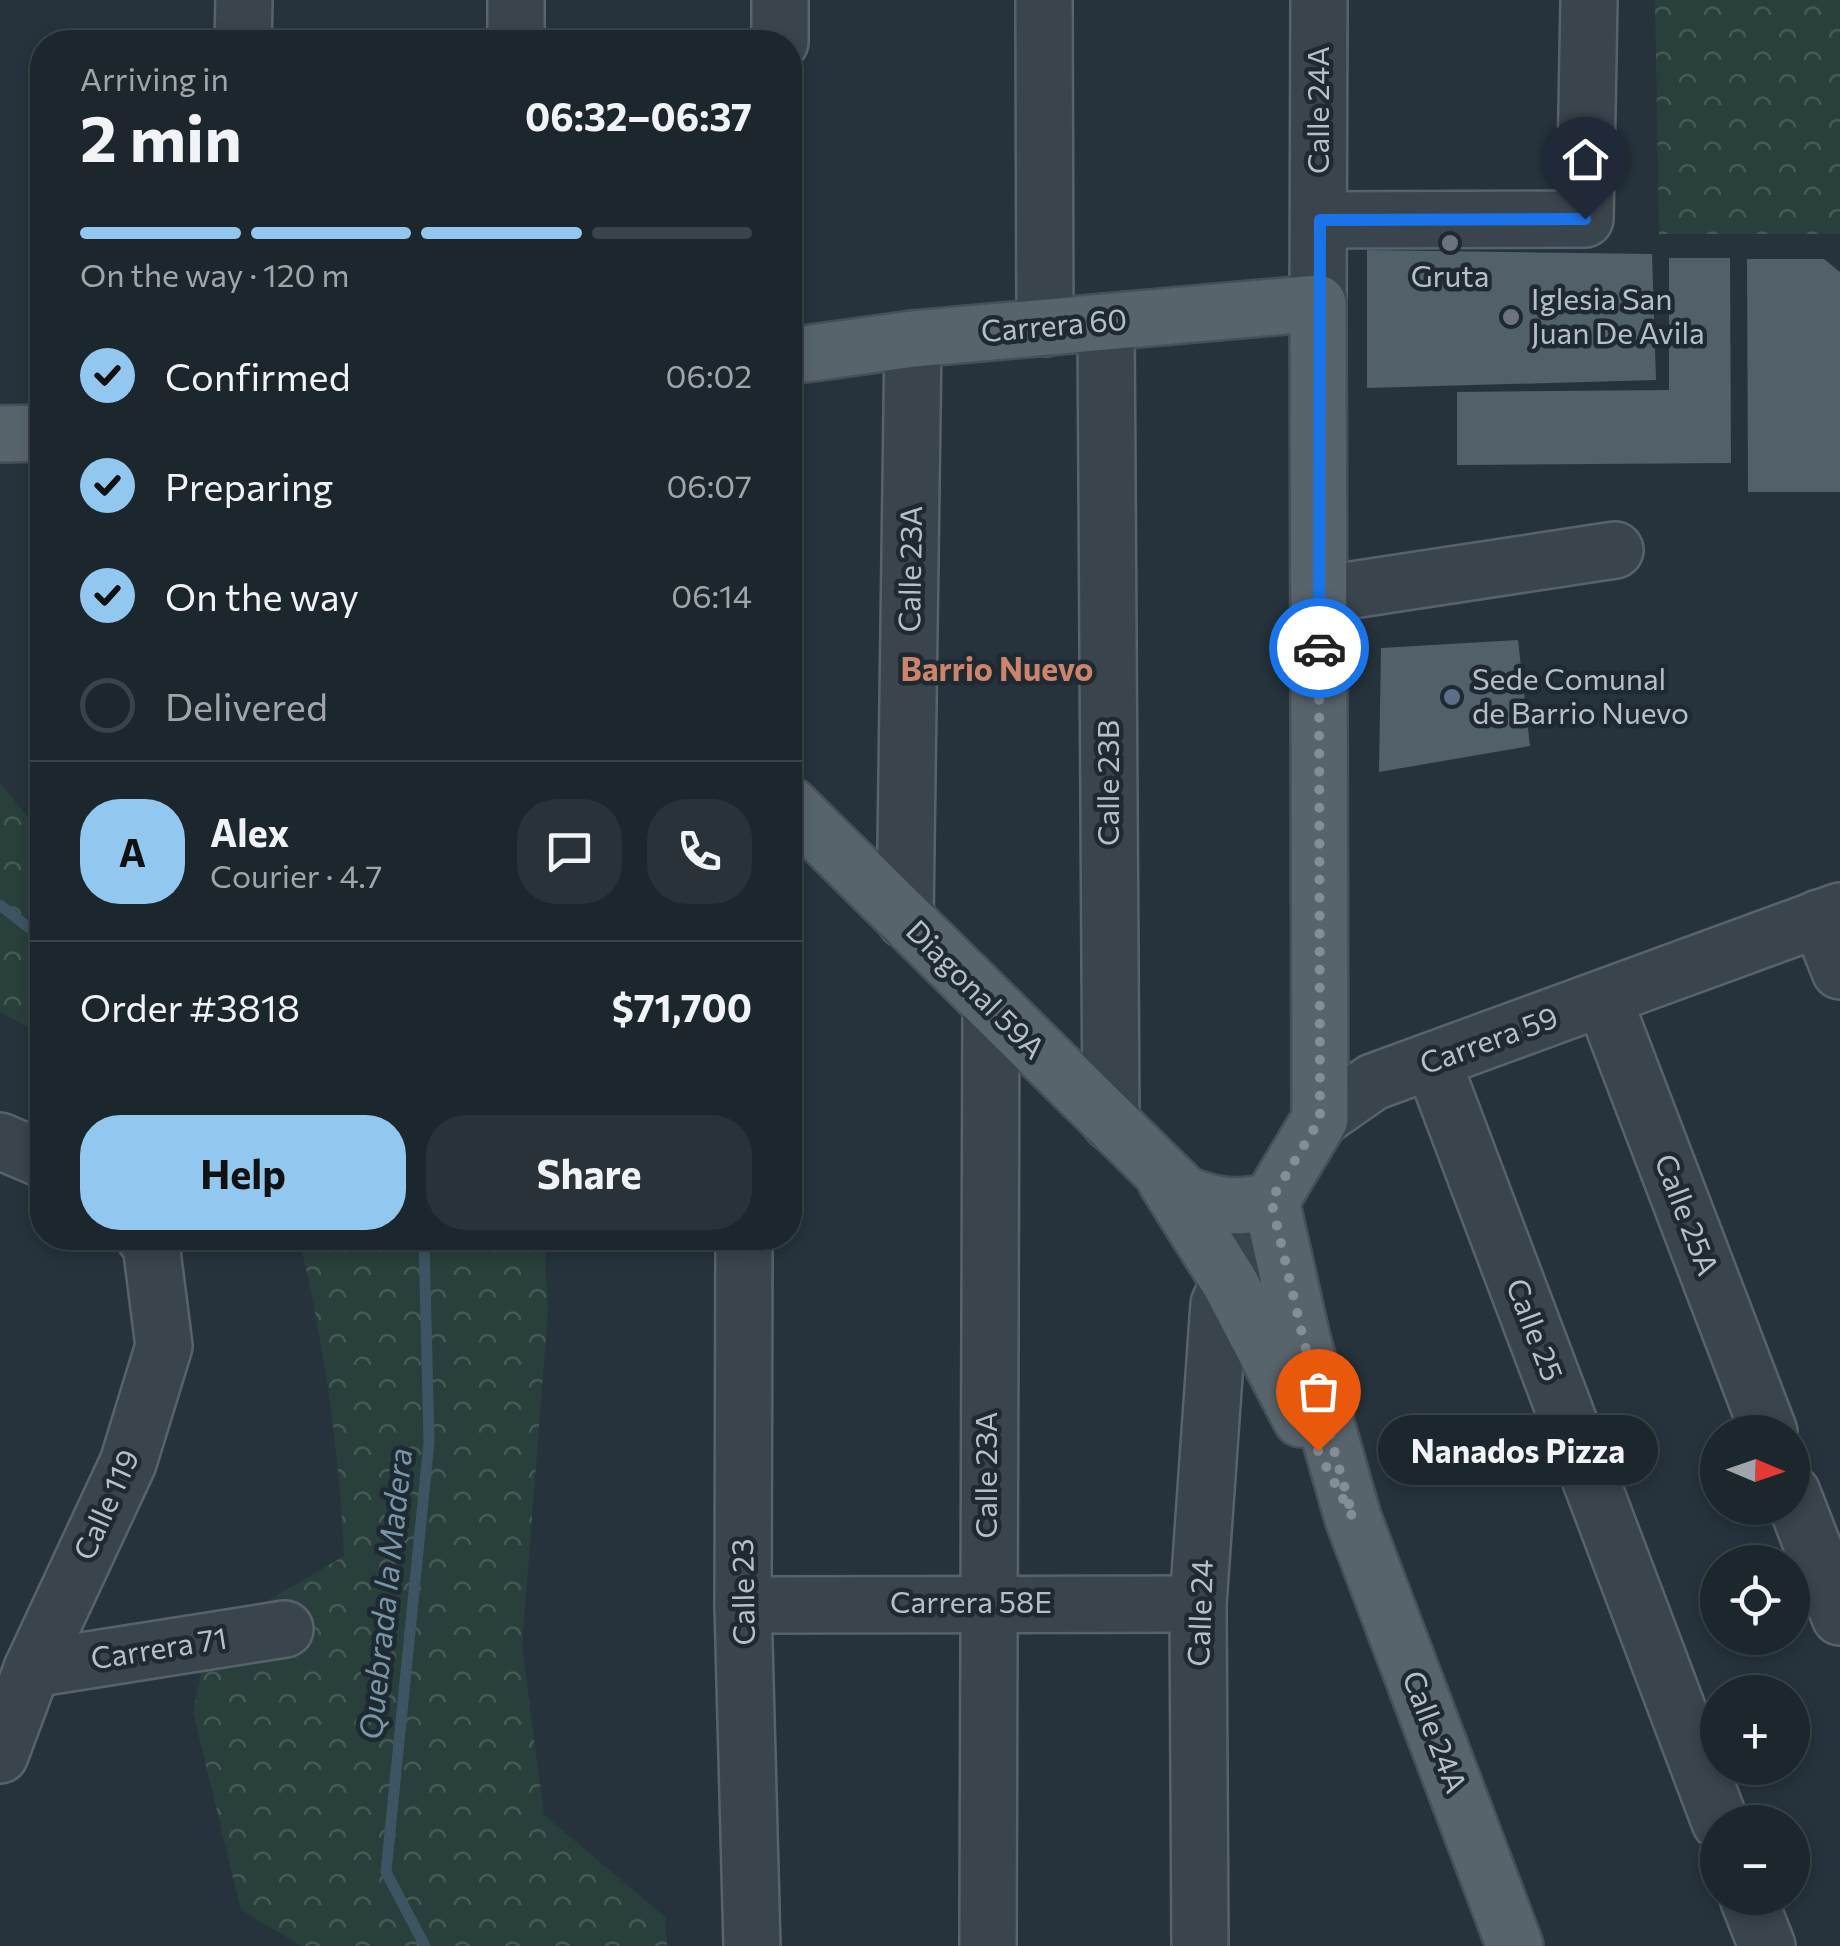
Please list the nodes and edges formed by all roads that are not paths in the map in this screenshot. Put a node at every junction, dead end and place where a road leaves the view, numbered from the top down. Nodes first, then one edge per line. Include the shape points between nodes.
1 (244, 0) edge
2 (516, 0) edge
3 (780, 0) edge
4 (1044, 0) edge
5 (1319, 0) edge
6 (1589, 0) edge
7 (243, 30) edge
8 (516, 30) edge
9 (780, 30) edge
10 (1320, 220) junction
11 (1318, 302) junction
12 (1106, 322) junction
13 (1046, 328) junction
14 (914, 339) junction
15 (802, 354) edge
16 (0, 434) edge
17 (30, 434) edge
18 (1615, 550) dead end
19 (1319, 596) junction
20 (802, 817) edge
21 (1830, 914) edge
22 (905, 920) junction
23 (1840, 971) edge
24 (1603, 998) junction
25 (990, 1005) junction
26 (1433, 1063) junction
27 (1320, 1119) junction
28 (1111, 1123) junction
29 (0, 1141) edge
30 (30, 1154) edge
31 (1161, 1174) junction
32 (1271, 1200) junction
33 (149, 1250) edge
34 (744, 1250) edge
35 (1230, 1283) junction
36 (1304, 1342) junction
37 (1763, 1415) edge
38 (1353, 1518) junction
39 (1804, 1525) edge
40 (986, 1602) junction
41 (1198, 1604) junction
42 (743, 1605) junction
43 (1840, 1617) edge
44 (285, 1628) dead end
45 (32, 1669) junction
46 (0, 1755) edge
47 (1714, 1805) edge
48 (1755, 1915) edge
49 (752, 1946) edge
50 (988, 1946) edge
51 (1200, 1946) edge
52 (1515, 1946) edge
53 (1767, 1946) edge

1 - 7 street
2 - 8 street
3 - 9 street
4 - 13 street
5 - 10 street, Calle 24A
6 - 10 street via 1585,219
10 - 11 street, Calle 24A
11 - 12 main road, Carrera 60
11 - 19 main road, Calle 24A
12 - 13 main road, Carrera 60
12 - 28 street, Calle 23B
13 - 14 main road, Carrera 60
14 - 15 main road, Carrera 60
14 - 22 street, Calle 23A
16 - 17 main road
18 - 19 street
19 - 27 main road, Calle 24A
20 - 22 main road, Diagonal 59A
21 - 23 street
21 - 24 street, Carrera 59
22 - 25 main road, Diagonal 59A
24 - 26 street, Carrera 59
24 - 37 street, Calle 25A
25 - 28 main road, Diagonal 59A
25 - 40 street, Calle 23A
26 - 27 street, Carrera 59 via 1373,1082
26 - 47 street, Calle 25
27 - 32 main road, Carrera 59
28 - 31 main road, Diagonal 59A
29 - 30 street
31 - 32 main road, Diagonal 59A via 1212,1206 1242,1208
31 - 35 main road, Diagonal 59A
32 - 35 street, Carrera 59
32 - 36 main road, Calle 24A
33 - 45 street, Calle 119 via 164,1346 128,1463
34 - 42 street, Calle 23
35 - 36 street via 1279,1312
35 - 38 main road, Calle 24A
35 - 41 street, Calle 24 via 1220,1304
36 - 38 main road, Calle 24A
38 - 52 main road, Calle 24A
39 - 43 street
40 - 41 street, Carrera 58E
40 - 42 street, Carrera 58E
40 - 50 street, Calle 23A
41 - 51 street, Calle 24
42 - 49 street, Calle 23
44 - 45 street, Carrera 71
45 - 46 street, Calle 119
48 - 53 street

